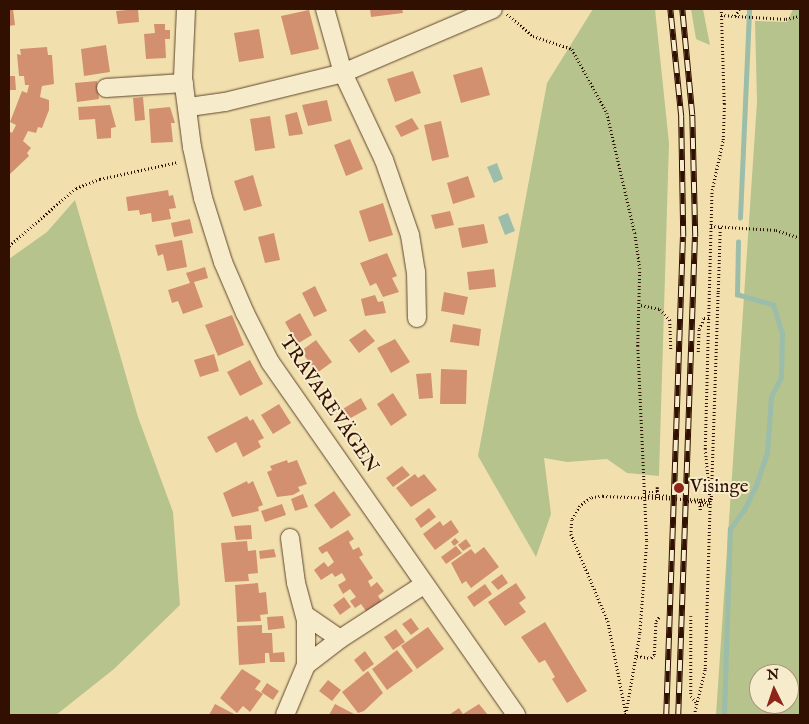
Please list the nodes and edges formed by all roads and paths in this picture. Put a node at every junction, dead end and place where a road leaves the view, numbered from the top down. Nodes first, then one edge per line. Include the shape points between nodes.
1 (186, 9) edge
2 (325, 9) edge
3 (493, 9) edge
4 (503, 9) edge
5 (721, 9) edge
6 (739, 9) edge
7 (722, 15) junction
8 (735, 16) junction
9 (800, 16) edge
10 (343, 73) junction
11 (184, 83) junction
12 (106, 88) dead end
13 (189, 107) junction
14 (194, 158) junction
15 (711, 226) junction
16 (720, 227) junction
17 (800, 238) edge
18 (9, 246) edge
19 (641, 305) junction
20 (417, 318) dead end
21 (710, 318) junction
22 (671, 351) dead end
23 (698, 352) dead end
24 (657, 487) dead end
25 (657, 492) junction
26 (645, 494) junction
27 (670, 496) dead end
28 (657, 498) junction
29 (700, 499) junction
30 (688, 501) dead end
31 (710, 503) junction
32 (700, 504) junction
33 (700, 510) dead end
34 (290, 538) dead end
35 (423, 585) junction
36 (305, 615) junction
37 (691, 616) dead end
38 (659, 617) dead end
39 (340, 639) junction
40 (637, 656) junction
41 (306, 665) junction
42 (697, 703) junction
43 (285, 715) edge
44 (516, 715) edge
45 (694, 715) edge

1 - 11 street, TRAVAREVÄGEN
2 - 10 street
3 - 10 street
4 - 19 path via 515,24 533,36 572,49 607,113 634,233
5 - 7 path
6 - 8 path
7 - 8 path
7 - 15 path via 723,140 712,190
8 - 9 path via 786,19
10 - 13 street via 225,102
10 - 20 street via 384,160 410,235 416,271
11 - 12 street
11 - 13 street, TRAVAREVÄGEN
13 - 14 street, TRAVAREVÄGEN
14 - 18 path via 100,179 76,188
14 - 35 street, TRAVAREVÄGEN via 202,198 223,262 270,362
15 - 16 path
15 - 21 path
16 - 17 path via 776,230
16 - 29 path, bridge via 711,500
19 - 22 path via 660,309 670,320
19 - 26 path via 638,346
21 - 23 path via 704,318 699,329
21 - 31 path via 706,449
24 - 25 path
25 - 26 path
25 - 28 path, bridge
26 - 27 path
26 - 40 path via 647,541
28 - 29 path, bridge
28 - 40 path, bridge via 591,498 580,506 572,520 571,534 608,621 626,715
29 - 32 path, bridge
30 - 31 path
31 - 32 path
31 - 42 path via 705,669
32 - 33 path
34 - 36 street via 296,583
35 - 39 street
35 - 44 street, TRAVAREVÄGEN
36 - 39 street
36 - 41 street
37 - 42 path via 691,696
38 - 40 path via 654,655 651,658
39 - 41 street
41 - 43 street
42 - 45 path

